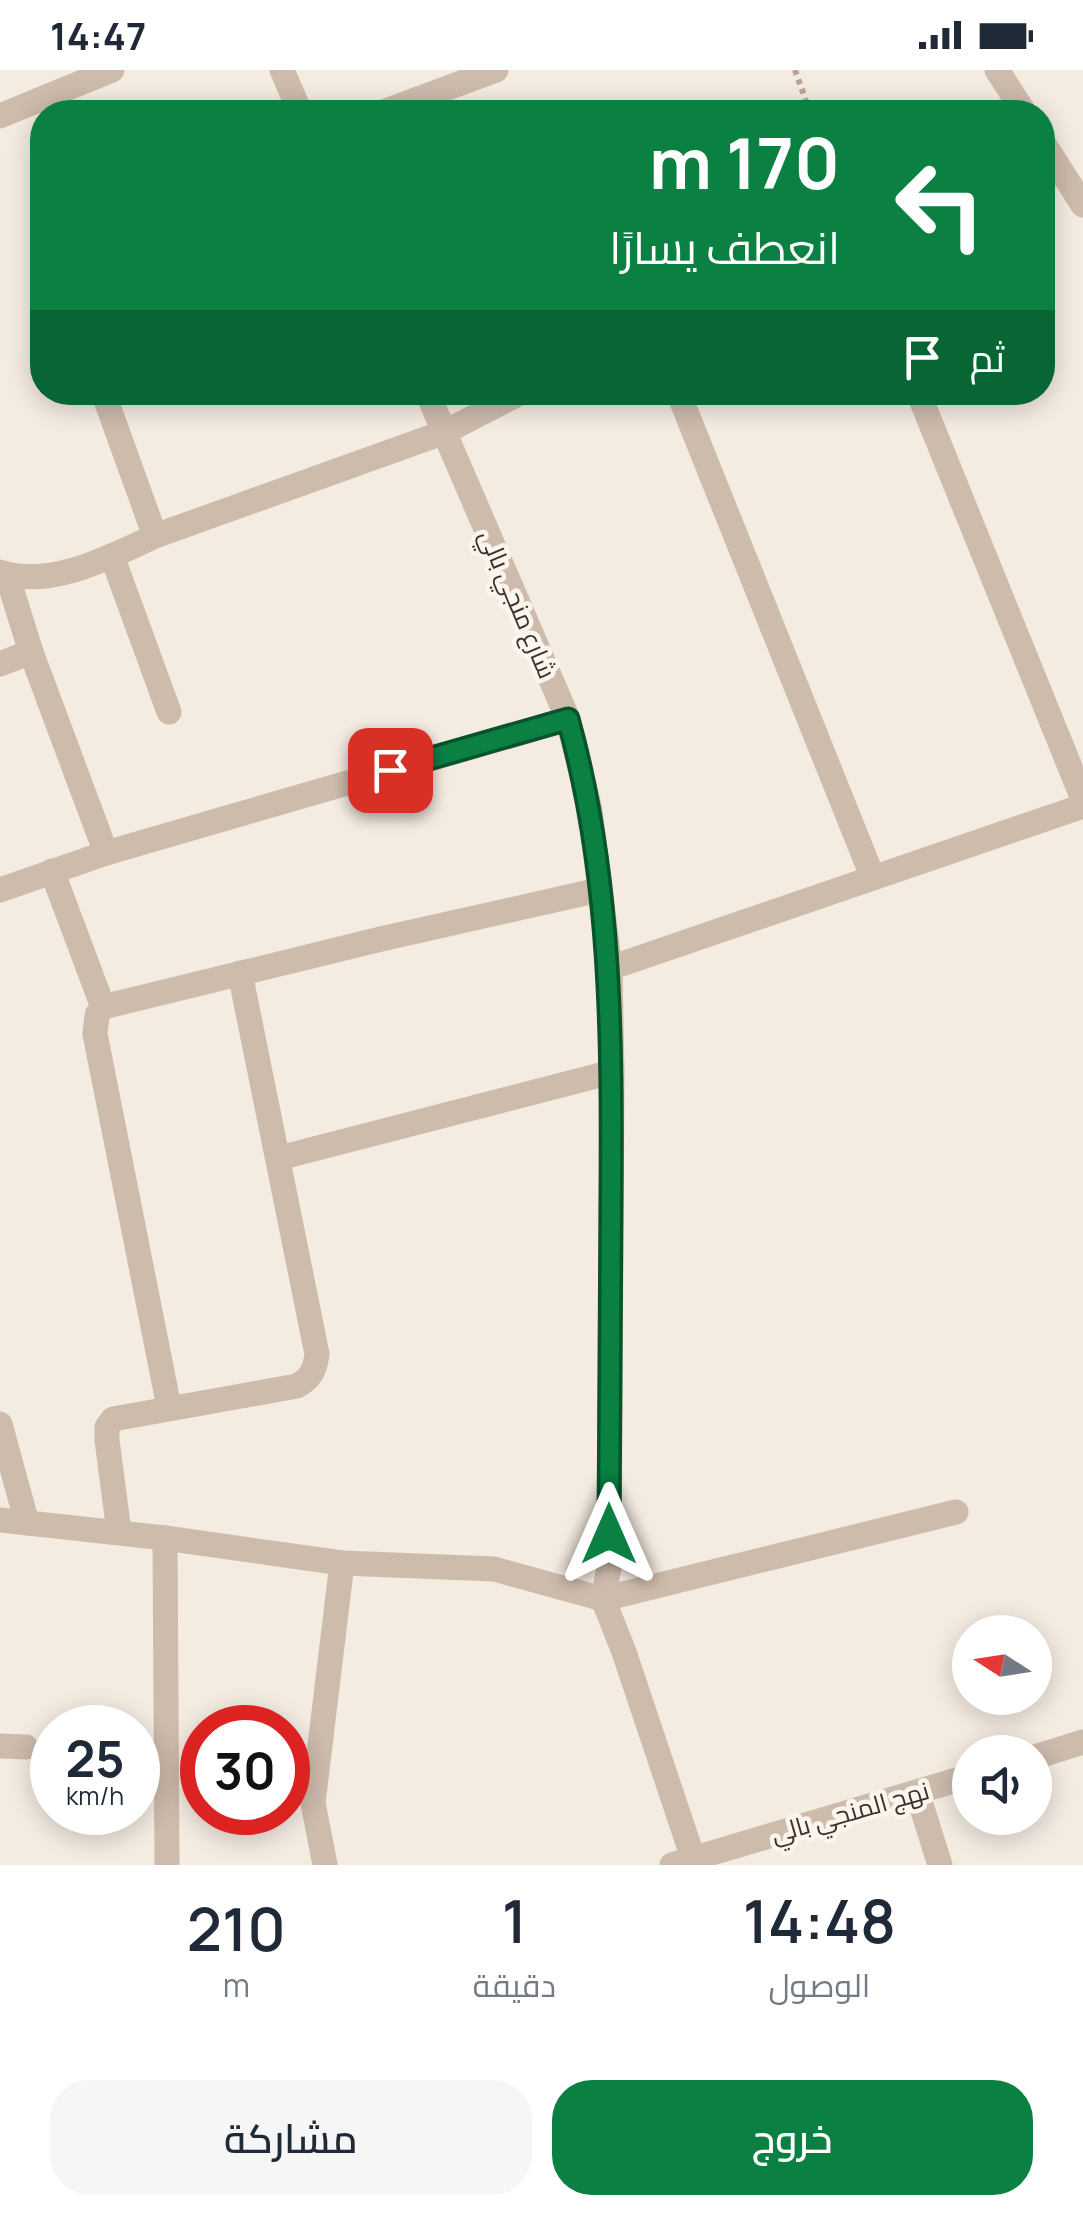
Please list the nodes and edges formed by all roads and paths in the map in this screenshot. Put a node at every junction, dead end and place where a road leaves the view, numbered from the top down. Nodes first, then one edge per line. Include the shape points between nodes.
1 (112, 70) edge
2 (282, 70) edge
3 (496, 70) edge
4 (795, 70) edge
5 (997, 70) edge
6 (39, 100) edge
7 (295, 100) edge
8 (415, 100) edge
9 (806, 100) edge
10 (1016, 100) edge
11 (30, 104) edge
12 (0, 116) edge
13 (1055, 161) edge
14 (1083, 205) edge
15 (109, 405) edge
16 (433, 405) edge
17 (497, 405) edge
18 (683, 405) edge
19 (923, 405) edge
20 (445, 432) junction
21 (155, 536) junction
22 (112, 556) junction
23 (4, 574) edge
24 (32, 652) junction
25 (0, 664) edge
26 (169, 712) dead end
27 (568, 719) junction
28 (1083, 802) edge
29 (106, 852) junction
30 (52, 871) junction
31 (873, 878) junction
32 (0, 890) edge
33 (599, 890) junction
34 (610, 968) junction
35 (240, 973) junction
36 (103, 1007) junction
37 (612, 1072) junction
38 (279, 1158) junction
39 (168, 1407) junction
40 (0, 1424) edge
41 (956, 1512) dead end
42 (0, 1520) edge
43 (28, 1523) junction
44 (120, 1532) junction
45 (164, 1538) junction
46 (342, 1563) junction
47 (603, 1600) junction
48 (1083, 1742) edge
49 (1052, 1752) edge
50 (952, 1781) edge
51 (917, 1792) junction
52 (682, 1862) edge
53 (166, 1865) edge
54 (325, 1865) edge
55 (940, 1865) edge

1 - 6 street
2 - 7 street
3 - 8 street
4 - 9 path
5 - 10 street
11 - 12 street
13 - 14 street
15 - 21 street
16 - 20 street, شارع منجي بالي
17 - 20 street
18 - 31 street
19 - 28 street
20 - 21 street
20 - 27 street, شارع منجي بالي
21 - 22 street
22 - 23 street via 40,576
22 - 26 street
23 - 24 street
24 - 25 street
24 - 29 street
27 - 29 street
27 - 33 street, شارع منجي بالي via 590,810
28 - 31 street
29 - 30 street
30 - 32 street
30 - 36 street
31 - 34 street
33 - 34 street, شارع منجي بالي
33 - 35 street
34 - 37 street, شارع منجي بالي
35 - 36 street
35 - 38 street
36 - 39 street via 95,1034
37 - 38 street
37 - 47 street, شارع منجي بالي via 609,1568
38 - 39 street via 315,1368 296,1386
39 - 44 street via 121,1415 107,1427
40 - 43 street
41 - 47 street
42 - 43 street
43 - 44 street
44 - 45 street
45 - 46 street
45 - 53 street
46 - 47 street via 494,1569
46 - 54 street via 313,1804
47 - 52 street
48 - 49 street
50 - 51 street, نهج المنجي بالي
51 - 52 street, نهج المنجي بالي
51 - 55 street

